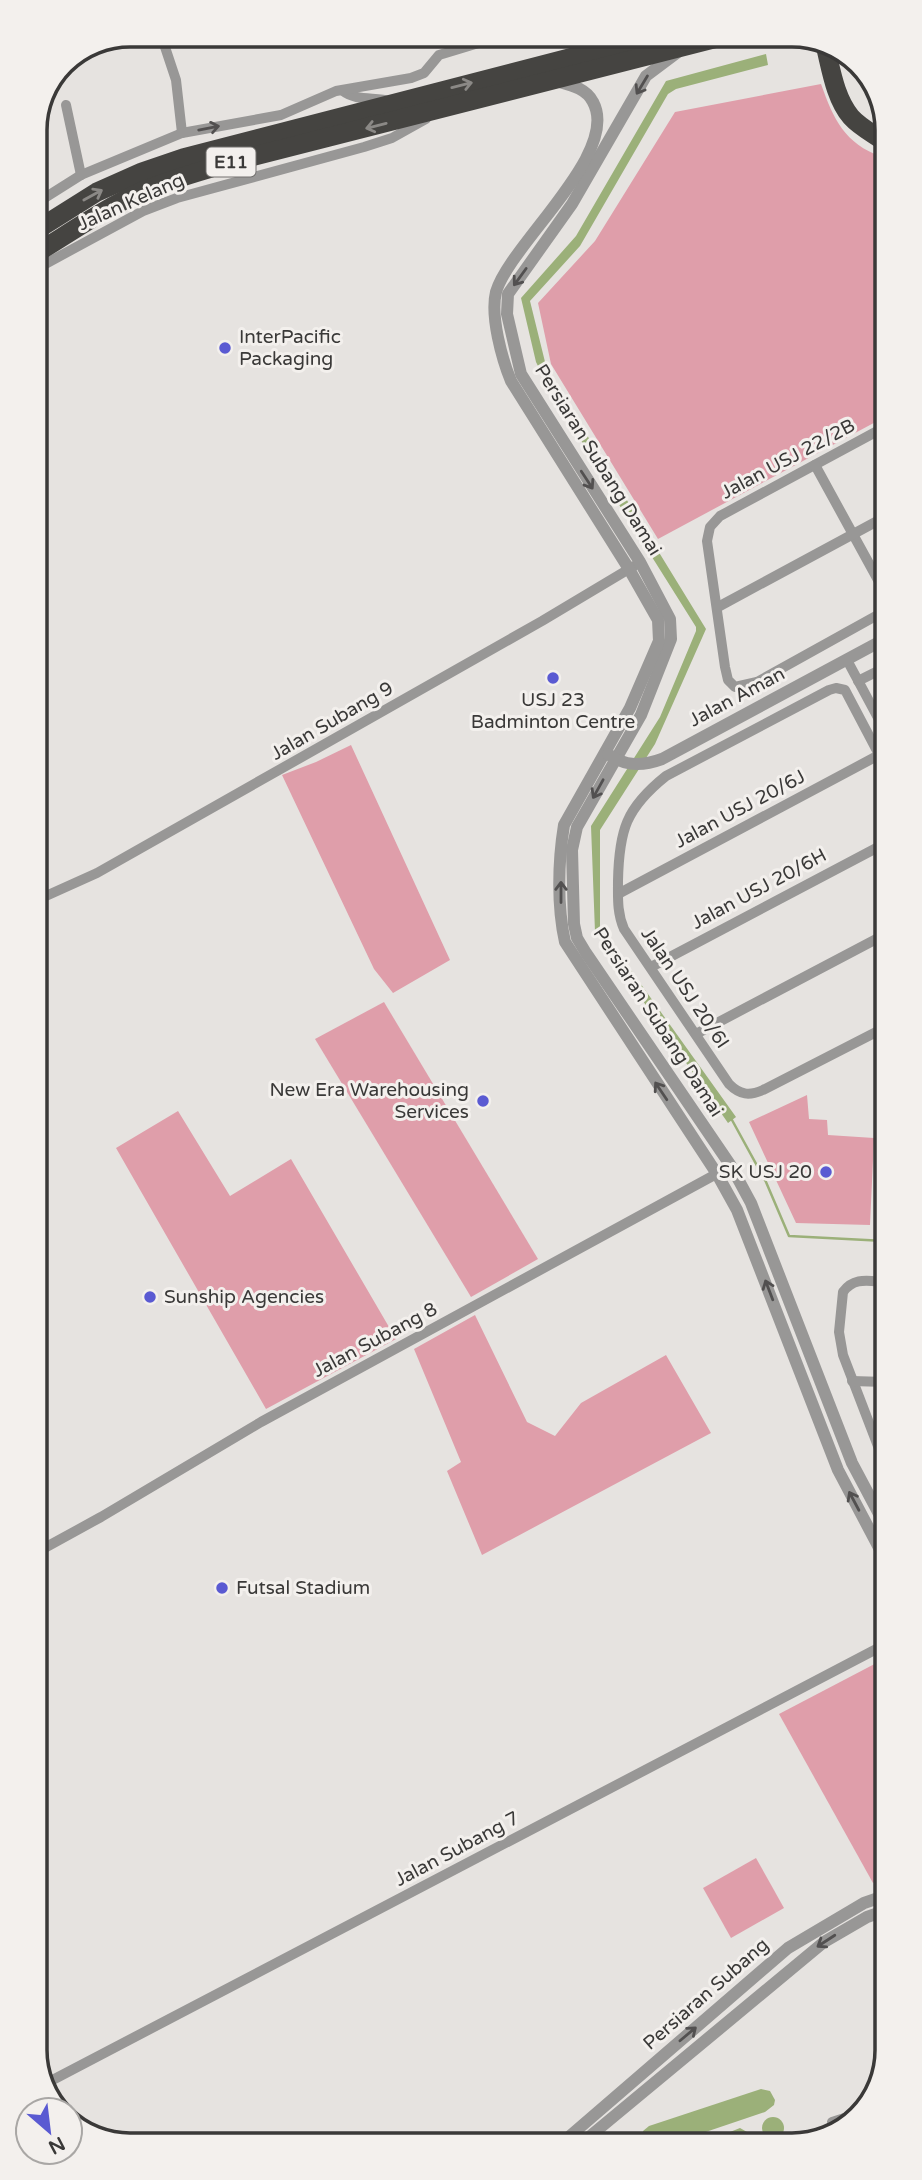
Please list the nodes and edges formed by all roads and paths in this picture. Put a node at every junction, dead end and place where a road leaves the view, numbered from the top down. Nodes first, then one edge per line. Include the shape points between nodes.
1 (165, 47) edge
2 (465, 47) edge
3 (611, 47) edge
4 (684, 47) edge
5 (689, 47) edge
6 (828, 56) edge
7 (842, 64) edge
8 (555, 81) junction
9 (343, 91) junction
10 (396, 102) junction
11 (66, 105) dead end
12 (442, 109) junction
13 (872, 123) edge
14 (182, 133) junction
15 (81, 175) junction
16 (47, 196) edge
17 (47, 224) edge
18 (47, 247) edge
19 (47, 263) edge
20 (875, 432) edge
21 (815, 465) junction
22 (875, 523) edge
23 (853, 534) junction
24 (634, 566) junction
25 (875, 574) edge
26 (718, 607) junction
27 (875, 616) edge
28 (875, 644) edge
29 (847, 660) junction
30 (875, 672) edge
31 (858, 681) junction
32 (875, 712) edge
33 (875, 746) edge
34 (613, 758) junction
35 (875, 763) edge
36 (875, 849) edge
37 (618, 894) junction
38 (47, 896) edge
39 (875, 940) edge
40 (651, 967) junction
41 (875, 1033) edge
42 (696, 1034) junction
43 (731, 1166) junction
44 (717, 1174) junction
45 (875, 1281) edge
46 (852, 1381) junction
47 (875, 1382) edge
48 (875, 1439) edge
49 (875, 1505) edge
50 (875, 1540) edge
51 (47, 1546) edge
52 (875, 1650) edge
53 (875, 1899) edge
54 (875, 1914) edge
55 (772, 1962) junction
56 (783, 1974) junction
57 (53, 2080) edge
58 (573, 2133) edge
59 (594, 2133) edge

1 - 14 street via 176,80
2 - 9 street via 439,55 424,73 411,78
10 -> 3 highway, E11
4 - 8 highway, E11
5 -> 24 street, Persiaran Subang Damai via 646,76 572,204 508,294 507,314 521,374
6 - 13 highway via 844,106
7 - 13 highway via 852,96
8 - 12 highway, E11
8 - 24 street, Persiaran Subang Damai via 579,88 593,102 596,137 559,200 503,275 495,295 495,317 505,367 515,390
9 - 10 street via 356,98
14 -> 9 street via 281,114
17 -> 10 highway, E11 via 97,192 156,167
11 - 15 street
12 -> 18 highway, E11 via 164,183 111,207
12 - 19 street, Jalan Kelang via 392,138 143,211
14 - 15 street
15 - 16 street
20 - 21 street, Jalan USJ 22/2B
21 - 23 street
21 - 26 street, Jalan USJ 22/2B via 714,520 707,541
22 - 23 street
23 - 25 street
23 - 26 street
24 - 34 street, Persiaran Subang Damai via 658,620 659,641
24 - 38 street, Jalan Subang 9 via 97,873
26 - 27 street, Jalan USJ 22/2B via 727,675 735,687 757,682
28 - 29 street, Jalan Aman
29 - 31 street
29 - 34 street, Jalan Aman via 654,762 635,764
30 - 31 street
31 - 32 street
33 - 37 street, Jalan USJ 20/6I via 845,691 836,688 666,776 633,810 621,837
34 -> 43 street, Persiaran Subang Damai via 577,827 572,850 577,938
44 -> 34 street, Persiaran Subang Damai via 565,942 561,925 564,825
35 - 37 street, Jalan USJ 20/6J
36 - 40 street, Jalan USJ 20/6H
37 - 40 street, Jalan USJ 20/6I via 624,929
39 - 42 street
40 - 42 street, Jalan USJ 20/6I
41 - 42 street, Jalan USJ 20/6I via 748,1095 735,1090
43 - 44 street, Jalan Subang 8
43 - 49 street, Persiaran Subang Damai via 764,1234 852,1463
50 -> 44 street, Persiaran Subang Damai via 838,1470 749,1239
44 - 51 street, Jalan Subang 8 via 261,1422
45 - 46 street via 857,1280 843,1292 839,1332
46 - 47 street
46 - 48 street
52 - 57 street, Jalan Subang 7
53 - 55 street, Persiaran Subang
54 -> 56 street, Persiaran Subang via 824,1942
55 - 56 street
58 -> 55 street, Persiaran Subang
56 - 59 street, Persiaran Subang

